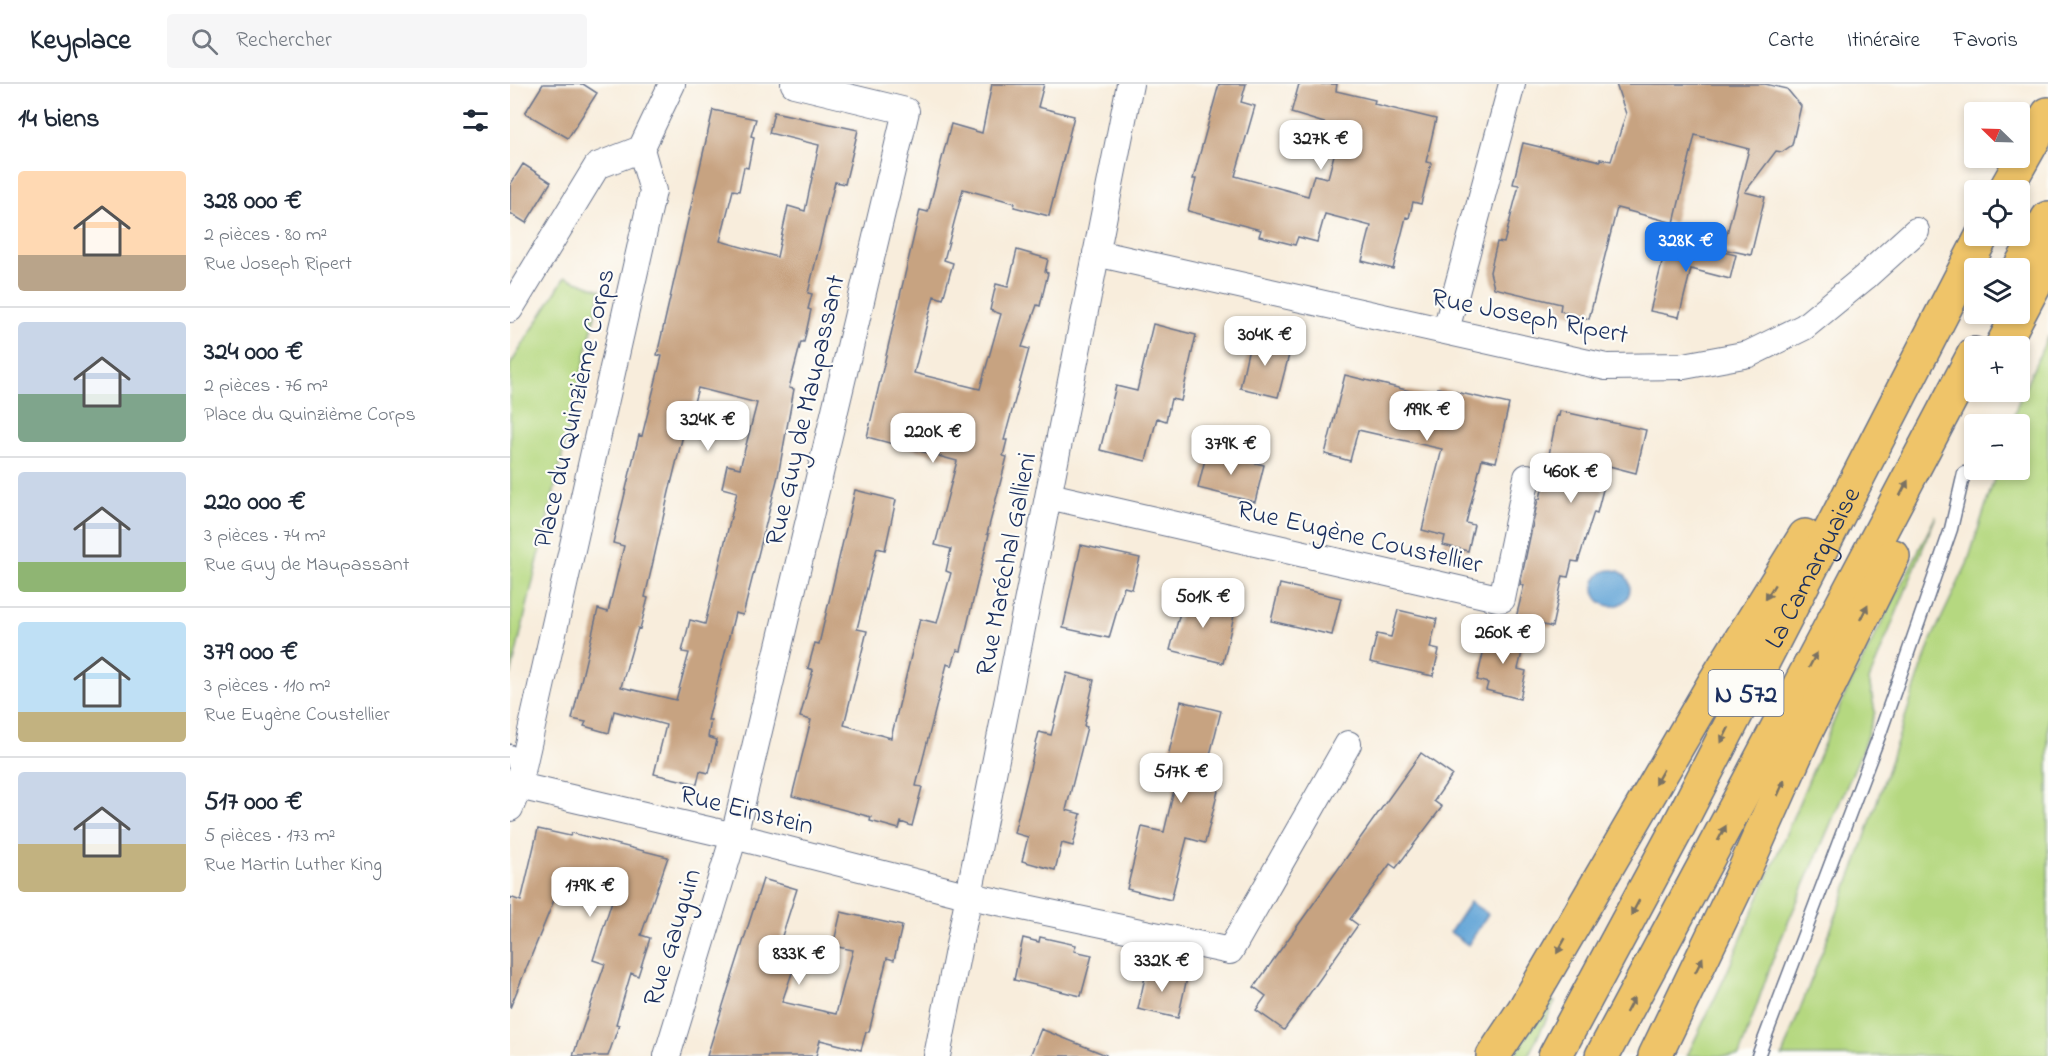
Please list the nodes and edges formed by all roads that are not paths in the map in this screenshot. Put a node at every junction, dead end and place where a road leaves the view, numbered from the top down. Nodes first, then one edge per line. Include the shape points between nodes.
1 (672, 84) edge
2 (794, 84) edge
3 (1130, 84) edge
4 (1512, 84) edge
5 (2048, 114) edge
6 (641, 148) junction
7 (2011, 180) edge
8 (2048, 218) edge
9 (1916, 231) dead end
10 (1977, 246) edge
11 (1096, 253) junction
12 (2025, 258) edge
13 (2048, 259) edge
14 (510, 309) edge
15 (1933, 328) junction
16 (1446, 330) junction
17 (2007, 336) edge
18 (1964, 373) edge
19 (1973, 402) edge
20 (1964, 473) dead end
21 (1527, 477) dead end
22 (1049, 496) junction
23 (1348, 744) dead end
24 (510, 751) edge
25 (513, 792) edge
26 (734, 836) junction
27 (969, 896) junction
28 (667, 1056) edge
29 (937, 1056) edge
30 (1493, 1056) edge
31 (1555, 1056) edge
32 (1602, 1056) edge
33 (1655, 1056) edge
34 (1758, 1056) edge

1 - 6 street
2 - 26 street, Rue Guy de Maupassant via 906,111
3 - 11 street, Rue Maréchal Gallieni
4 - 16 street
5 - 7 highway
6 - 14 street via 597,165
6 - 25 street, Place du Quinzième Corps via 653,192
8 - 12 highway
9 - 16 street, Rue Joseph Ripert via 1803,327 1749,354 1684,366 1606,367
10 - 15 highway, La Camarguaise
11 - 16 street, Rue Joseph Ripert
11 - 22 street, Rue Maréchal Gallieni
13 - 17 highway
15 -> 30 highway via 1714,682
15 -> 31 highway, La Camarguaise / N 572 via 1682,819
32 -> 18 highway, La Camarguaise / N 572
33 -> 19 highway via 1804,736
20 - 34 lane via 1951,529 1879,736
21 - 22 street, Rue Eugène Coustellier via 1502,599
22 - 27 street, Rue Maréchal Gallieni
23 - 27 street, Rue Einstein via 1230,951
24 - 25 lane
25 - 26 street, Rue Einstein
26 - 27 street, Rue Einstein
26 - 28 street, Rue Gauguin
27 - 29 street, Rue Maréchal Gallieni

